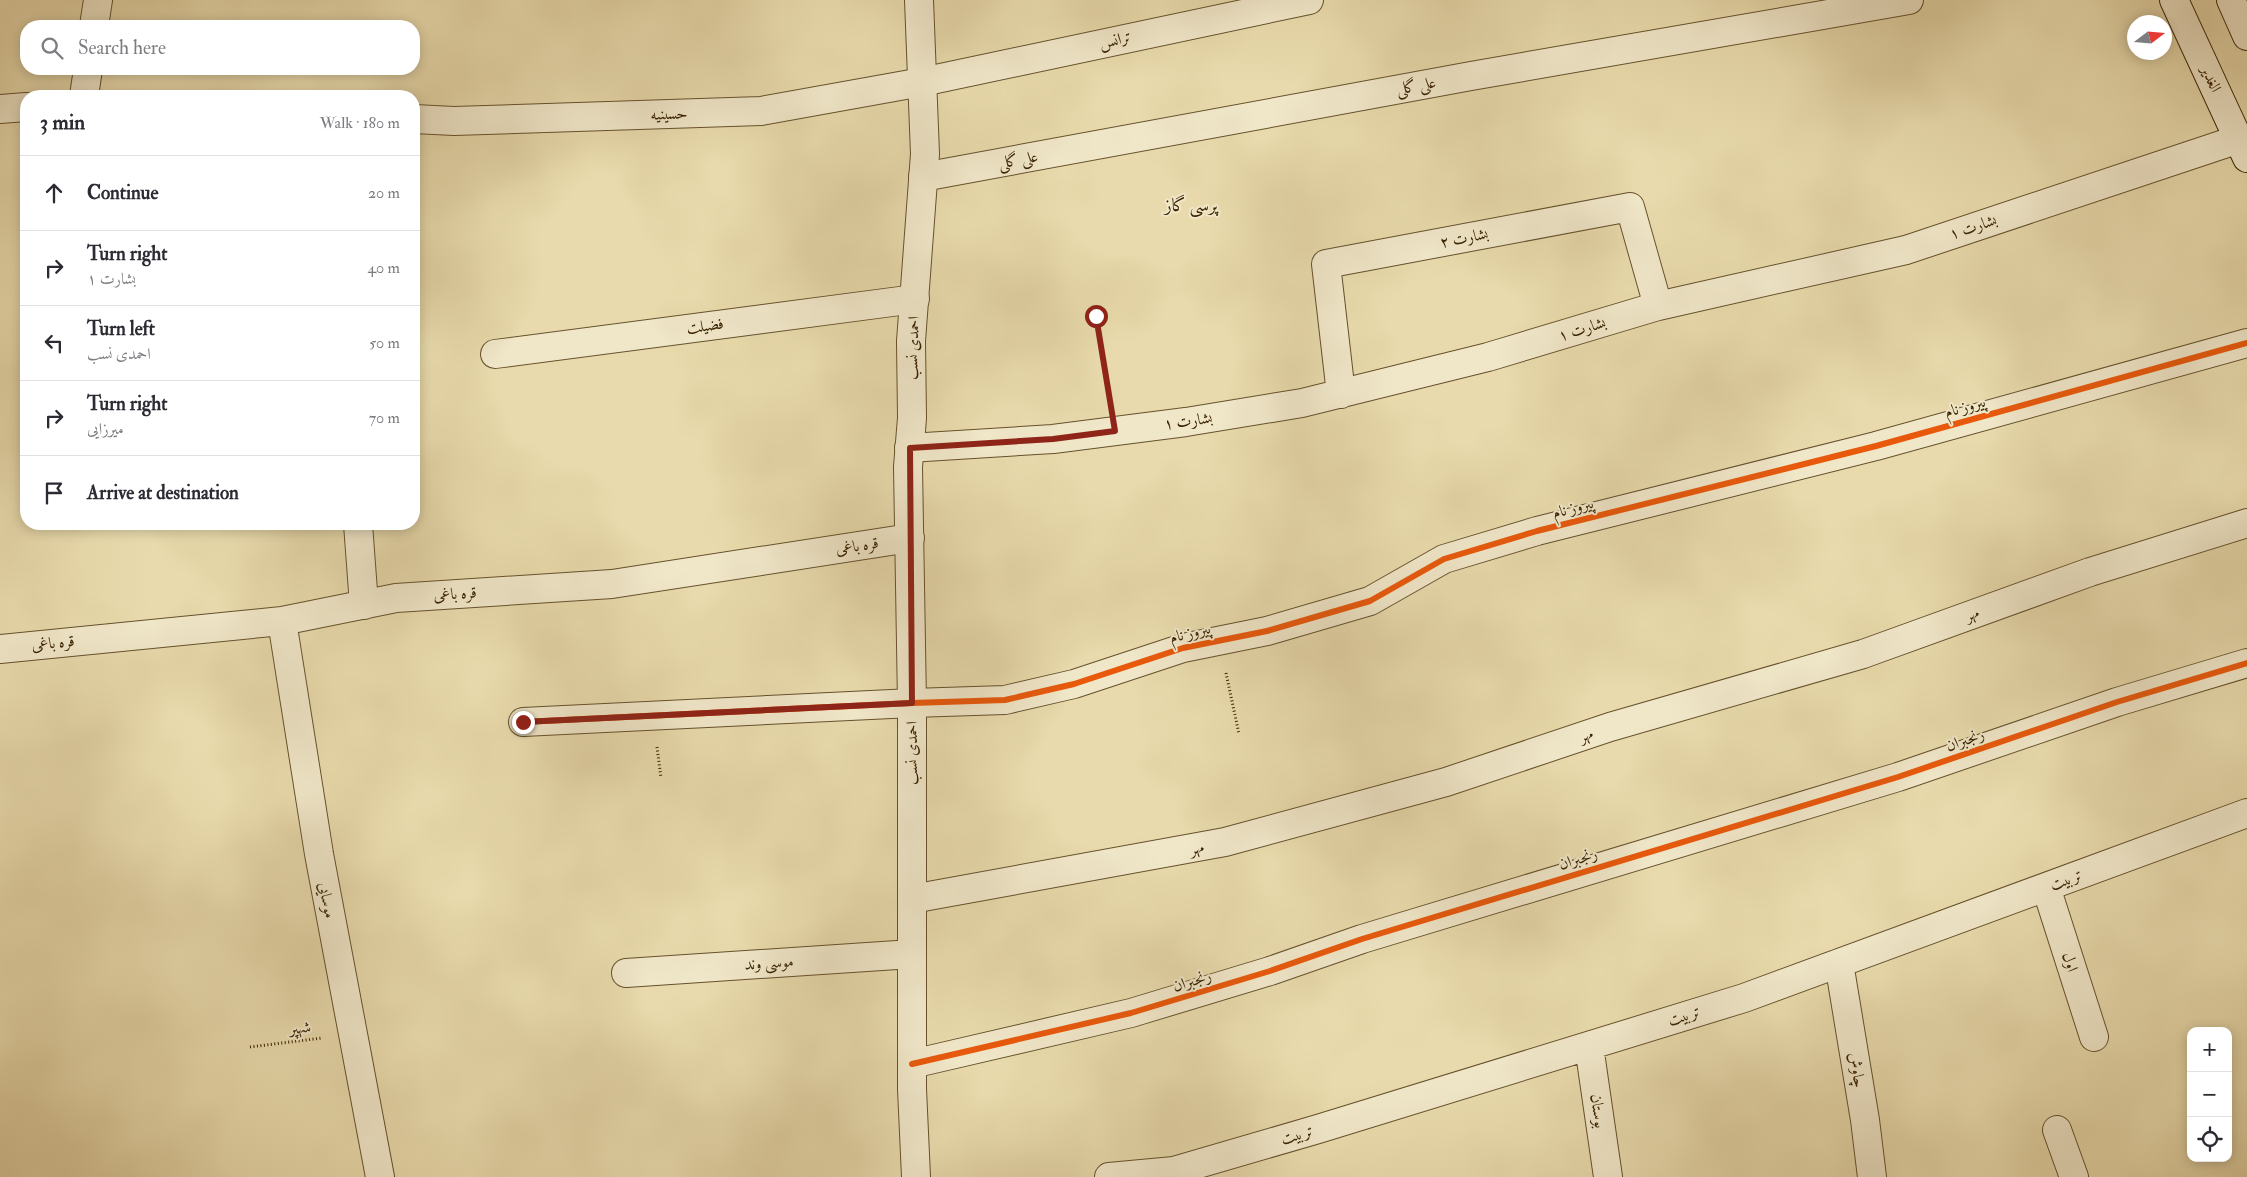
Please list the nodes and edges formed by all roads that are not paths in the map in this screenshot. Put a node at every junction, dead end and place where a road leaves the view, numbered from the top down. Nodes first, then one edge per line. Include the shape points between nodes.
1 (98, 0) edge
2 (919, 0) edge
3 (1309, 0) edge
4 (1909, 0) edge
5 (2174, 0) edge
6 (2231, 0) edge
7 (95, 20) edge
8 (2247, 36) edge
9 (87, 75) edge
10 (922, 82) junction
11 (85, 90) edge
12 (20, 107) edge
13 (0, 109) edge
14 (420, 119) edge
15 (2243, 149) edge
16 (923, 177) junction
17 (915, 299) junction
18 (1658, 306) junction
19 (2247, 343) edge
20 (494, 354) dead end
21 (1341, 394) junction
22 (910, 448) junction
23 (2247, 523) edge
24 (358, 530) edge
25 (910, 538) junction
26 (364, 605) junction
27 (282, 621) junction
28 (0, 649) edge
29 (2247, 663) edge
30 (912, 703) junction
31 (523, 722) dead end
32 (2247, 813) edge
33 (2046, 887) junction
34 (912, 899) junction
35 (912, 954) junction
36 (1839, 963) junction
37 (626, 972) dead end
38 (2094, 1036) dead end
39 (1588, 1046) junction
40 (912, 1064) junction
41 (2058, 1130) dead end
42 (380, 1177) edge
43 (916, 1177) edge
44 (1110, 1177) edge
45 (1608, 1177) edge
46 (1872, 1177) edge
47 (2074, 1177) edge

1 - 7 street
2 - 10 street, احمدی نسب
3 - 10 street, ترانس
4 - 16 street, علی گلی via 1471,76
5 - 15 street, الغدیر
6 - 8 street
9 - 11 street
10 - 14 street, حسینیه via 761,110 454,122
10 - 16 street, احمدی نسب
12 - 13 street
15 - 18 street, بشارت ۱ via 1906,250
16 - 17 street, احمدی نسب
17 - 20 street, فضیلت
17 - 22 street, احمدی نسب via 911,341
18 - 21 street, بشارت ۱ via 1488,357
18 - 21 street, بشارت ۲ via 1630,207 1326,264
19 - 30 street, پیروز نام via 1876,446 1538,531 1444,560 1370,601 1267,631 1183,648 1074,684 1005,700
21 - 22 street, بشارت ۱ via 1302,403 1053,439
22 - 25 street, احمدی نسب
23 - 34 street, مهر via 2090,572 1863,654 1610,726 1437,784 1225,842
24 - 26 street
25 - 26 street, قره باغی via 612,584 396,598
25 - 30 street, احمدی نسب
26 - 27 street, قره باغی
27 - 28 street, قره باغی
27 - 42 street, موسایی via 319,854
29 - 40 street, رنجبران via 2116,702 1862,788 1362,939 1132,1014
30 - 31 street, پیروز نام
30 - 34 street, احمدی نسب
32 - 33 street, تربیت
33 - 36 street, تربیت
33 - 38 street, اول
34 - 35 street, احمدی نسب
35 - 37 street, موسی وند
35 - 40 street, احمدی نسب
36 - 39 street, تربیت via 1744,998
36 - 46 street, چاوش
39 - 44 street, تربیت via 1174,1171
39 - 45 street, بوستان
40 - 43 street, احمدی نسب
41 - 47 street

